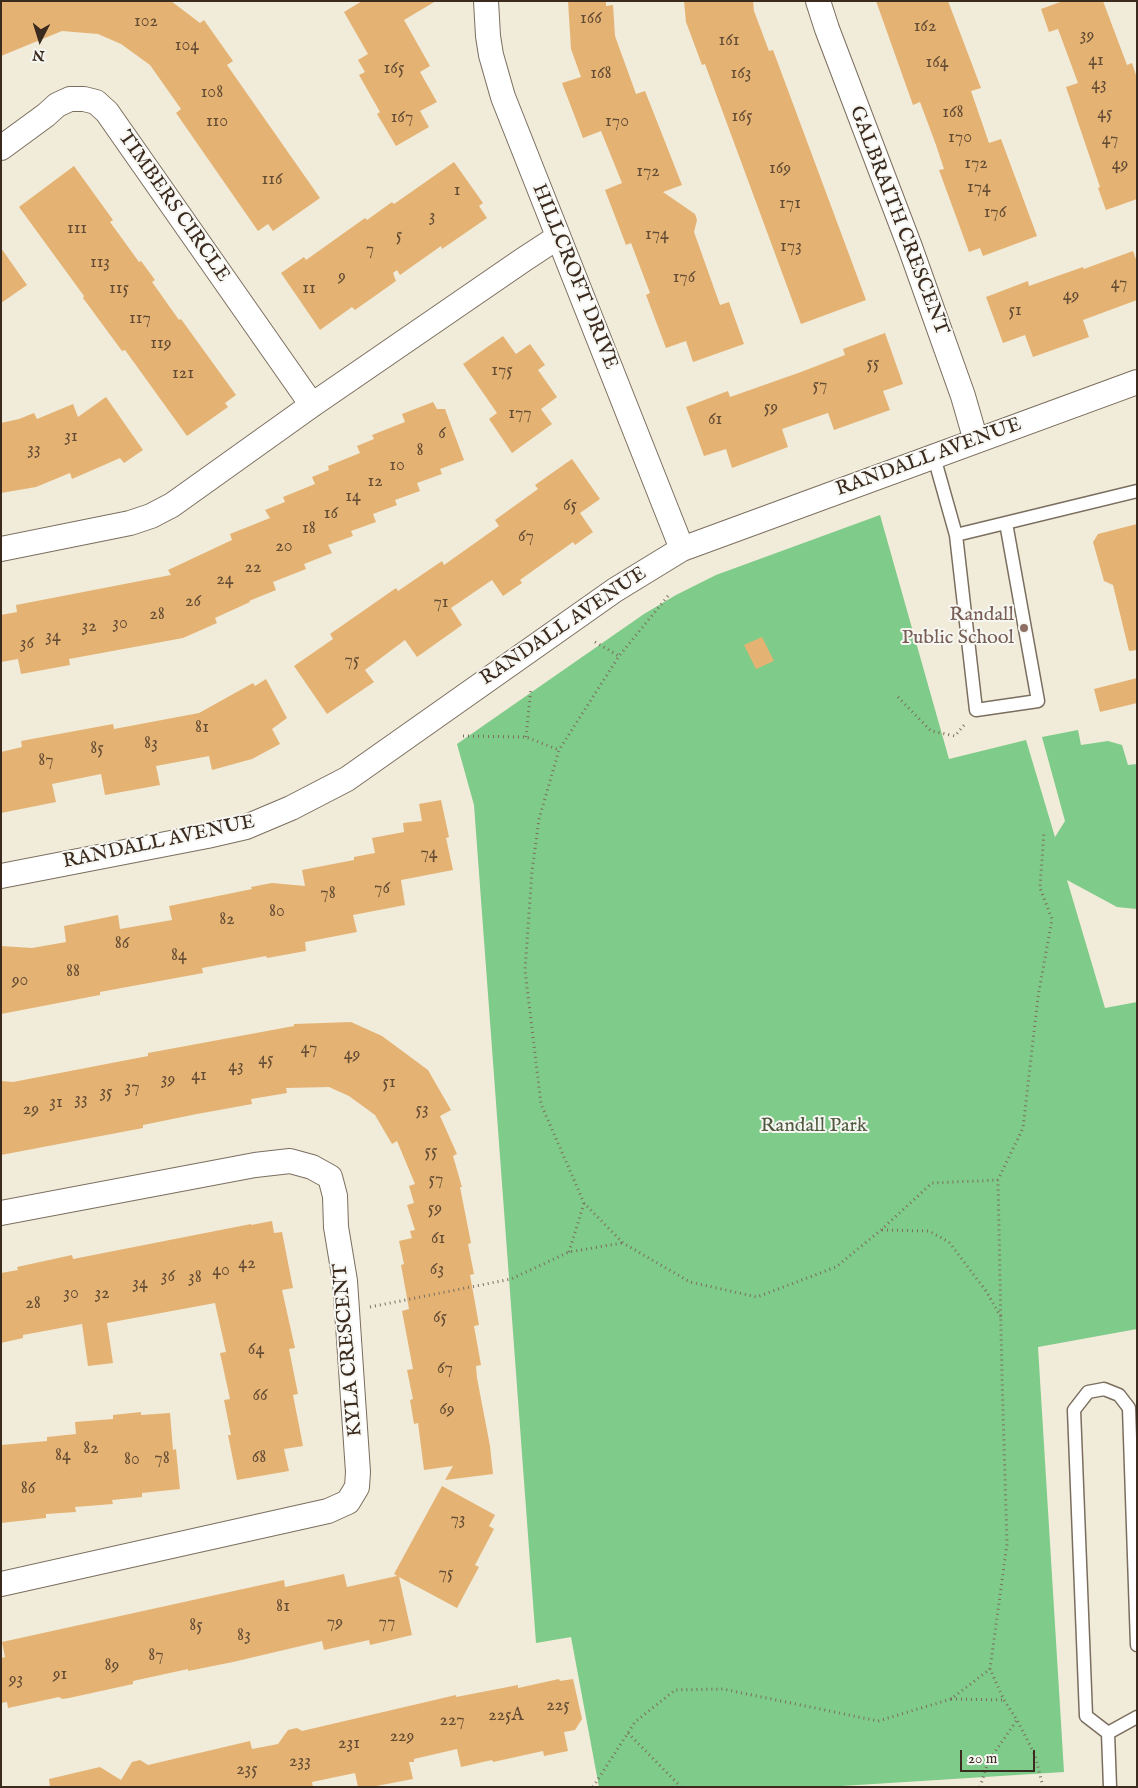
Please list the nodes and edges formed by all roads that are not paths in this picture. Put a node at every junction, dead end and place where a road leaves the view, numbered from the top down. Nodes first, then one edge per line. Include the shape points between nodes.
1 (486, 1) edge
2 (818, 1) edge
3 (1, 148) edge
4 (558, 237) junction
5 (1137, 382) edge
6 (312, 405) junction
7 (976, 441) junction
8 (934, 456) junction
9 (1137, 491) edge
10 (1006, 523) junction
11 (956, 535) junction
12 (1, 549) edge
13 (682, 549) junction
14 (1, 876) edge
15 (1, 1213) edge
16 (1, 1584) edge
17 (1137, 1645) edge
18 (1137, 1717) edge
19 (1108, 1733) junction
20 (1110, 1787) edge

1 - 4 street, HILLCROFT DRIVE via 488,36 499,85
2 - 7 street, GALBRAITH CRESCENT via 910,247
3 - 6 street, TIMBERS CIRCLE via 57,105 70,99 84,98 96,102 108,112
4 - 6 street
4 - 13 street, HILLCROFT DRIVE
5 - 7 street, RANDALL AVENUE
6 - 12 street via 151,516
7 - 8 street, RANDALL AVENUE
8 - 11 lane
8 - 13 street, RANDALL AVENUE
9 - 10 lane
10 - 11 lane
10 - 11 lane via 1038,701 976,710
13 - 14 street, RANDALL AVENUE via 607,595 347,779 292,808 246,827
15 - 16 street, KYLA CRESCENT via 290,1161 330,1177 345,1281 358,1472 357,1487 348,1502 328,1511
17 - 19 lane via 1128,1408 1119,1395 1104,1389 1088,1392 1074,1410 1086,1716
18 - 19 lane
19 - 20 lane

